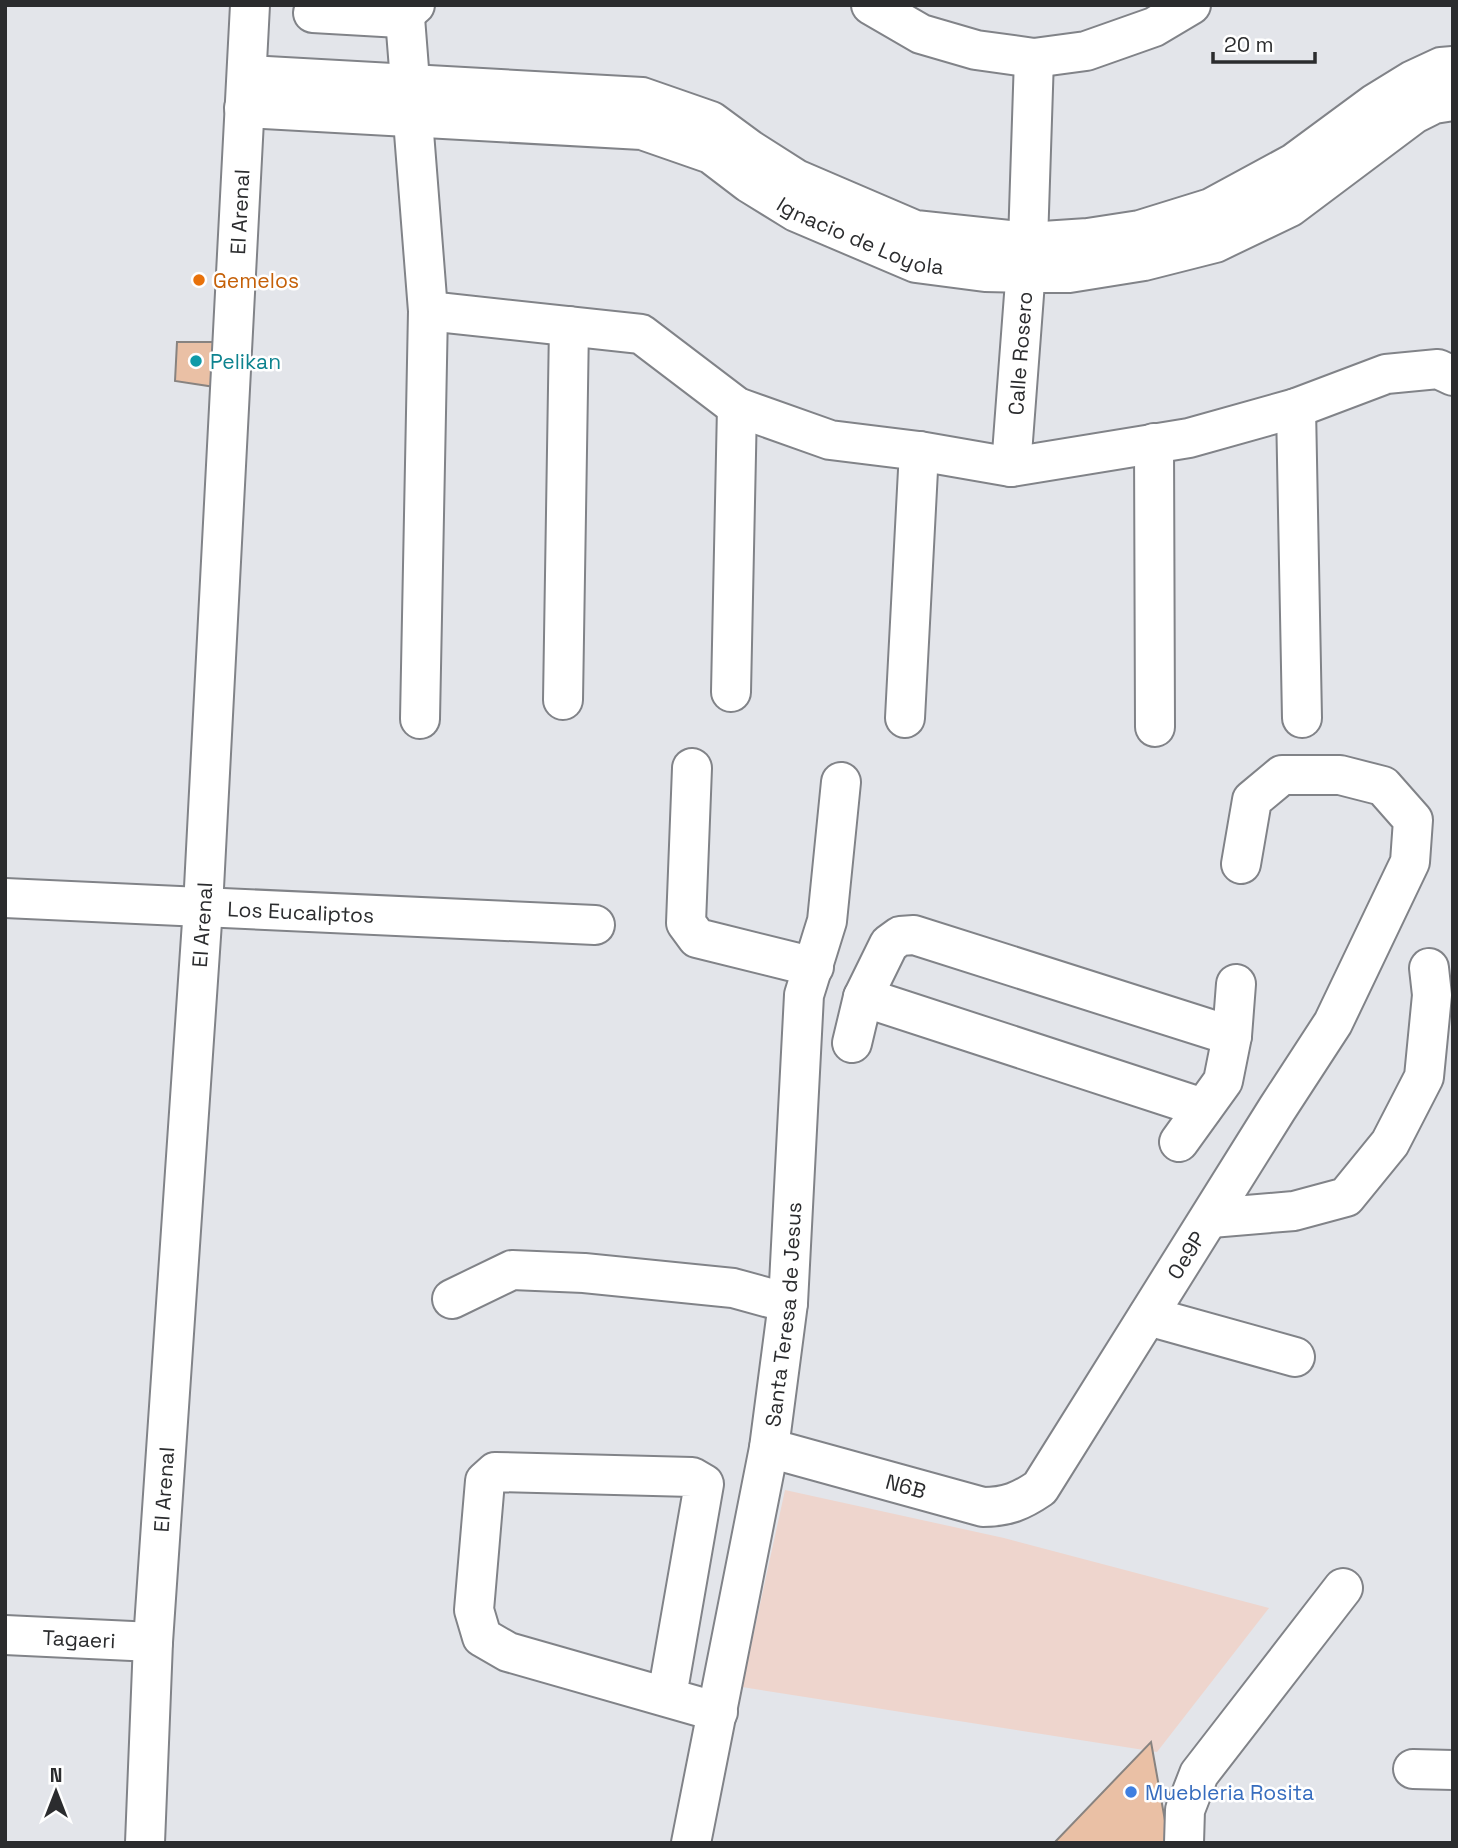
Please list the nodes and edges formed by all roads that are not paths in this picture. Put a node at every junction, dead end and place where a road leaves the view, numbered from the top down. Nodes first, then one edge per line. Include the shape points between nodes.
1 (250, 5) edge
2 (404, 5) edge
3 (415, 5) edge
4 (871, 5) edge
5 (1191, 5) edge
6 (313, 13) dead end
7 (1034, 58) junction
8 (1453, 66) edge
9 (245, 92) junction
10 (1453, 101) edge
11 (1302, 178) junction
12 (1026, 257) junction
13 (428, 311) junction
14 (569, 326) junction
15 (1453, 376) edge
16 (737, 407) junction
17 (1296, 408) junction
18 (1154, 443) junction
19 (919, 451) junction
20 (1012, 467) junction
21 (731, 692) dead end
22 (564, 700) dead end
23 (905, 718) dead end
24 (1302, 718) dead end
25 (420, 719) dead end
26 (1154, 727) dead end
27 (692, 768) dead end
28 (841, 782) dead end
29 (1241, 864) dead end
30 (5, 898) edge
31 (203, 907) junction
32 (595, 925) dead end
33 (814, 967) junction
34 (1429, 968) dead end
35 (1236, 984) dead end
36 (863, 997) junction
37 (1232, 1037) junction
38 (852, 1043) dead end
39 (1213, 1095) junction
40 (1277, 1109) junction
41 (1179, 1142) dead end
42 (1211, 1217) junction
43 (452, 1299) dead end
44 (788, 1303) junction
45 (1148, 1316) junction
46 (1295, 1357) dead end
47 (769, 1448) junction
48 (1040, 1488) joint
49 (1343, 1588) dead end
50 (5, 1635) edge
51 (153, 1642) junction
52 (667, 1696) junction
53 (718, 1712) junction
54 (1413, 1769) dead end
55 (1453, 1770) edge
56 (145, 1843) edge
57 (691, 1843) edge
58 (1184, 1843) edge

1 - 9 street, El Arenal
2 - 13 street
3 - 6 street via 401,18
4 - 7 street via 921,34 976,50
5 - 7 street via 1154,27 1086,51
7 - 12 street, Calle Rosero
8 - 11 street, Ignacio de Loyola via 1413,80 1374,104
9 - 12 street, Ignacio de Loyola via 642,97 710,121 749,149 789,191 915,230
9 - 31 street, El Arenal
10 - 11 street, Ignacio de Loyola via 1414,114
11 - 12 street, Ignacio de Loyola via 1140,230 1088,238
12 - 20 street, Calle Rosero
13 - 14 street
13 - 25 street
14 - 16 street via 641,334
14 - 22 street
15 - 17 street via 1438,369 1386,374
16 - 19 street via 830,440
16 - 21 street
17 - 18 street via 1189,438
17 - 24 street
18 - 20 street
18 - 26 street
19 - 20 street
19 - 23 street
27 - 33 street via 685,923 697,938
28 - 33 street, Santa Teresa de Jesus via 828,921
29 - 40 street, Oe9P via 1252,800 1282,775 1340,775 1383,786 1413,820 1410,862 1334,1023
30 - 31 street, Los Eucaliptos
31 - 32 street, Los Eucaliptos
31 - 51 street, El Arenal
33 - 44 street, Santa Teresa de Jesus via 804,995
34 - 42 street via 1432,995 1424,1077 1390,1143 1346,1197 1294,1211
35 - 37 street
36 - 37 street via 889,944 900,936 914,935
36 - 38 street
36 - 39 street
37 - 39 street
39 - 40 street via 1245,1090
39 - 41 street
40 - 42 street, Oe9P
42 - 45 street, Oe9P
43 - 44 street via 512,1270 733,1288
44 - 47 street, Santa Teresa de Jesus
45 - 46 street
45 - 48 street, Oe9P
47 - 48 street, N6B via 983,1507 1005,1507
47 - 53 street, Santa Teresa de Jesus
49 - 58 street via 1199,1774 1185,1810
50 - 51 street, Tagaeri
51 - 56 street, El Arenal
52 - 52 street via 508,1652 482,1637 474,1610 485,1481 495,1472 692,1477 704,1484
52 - 53 street
53 - 57 street, Santa Teresa de Jesus
54 - 55 street

